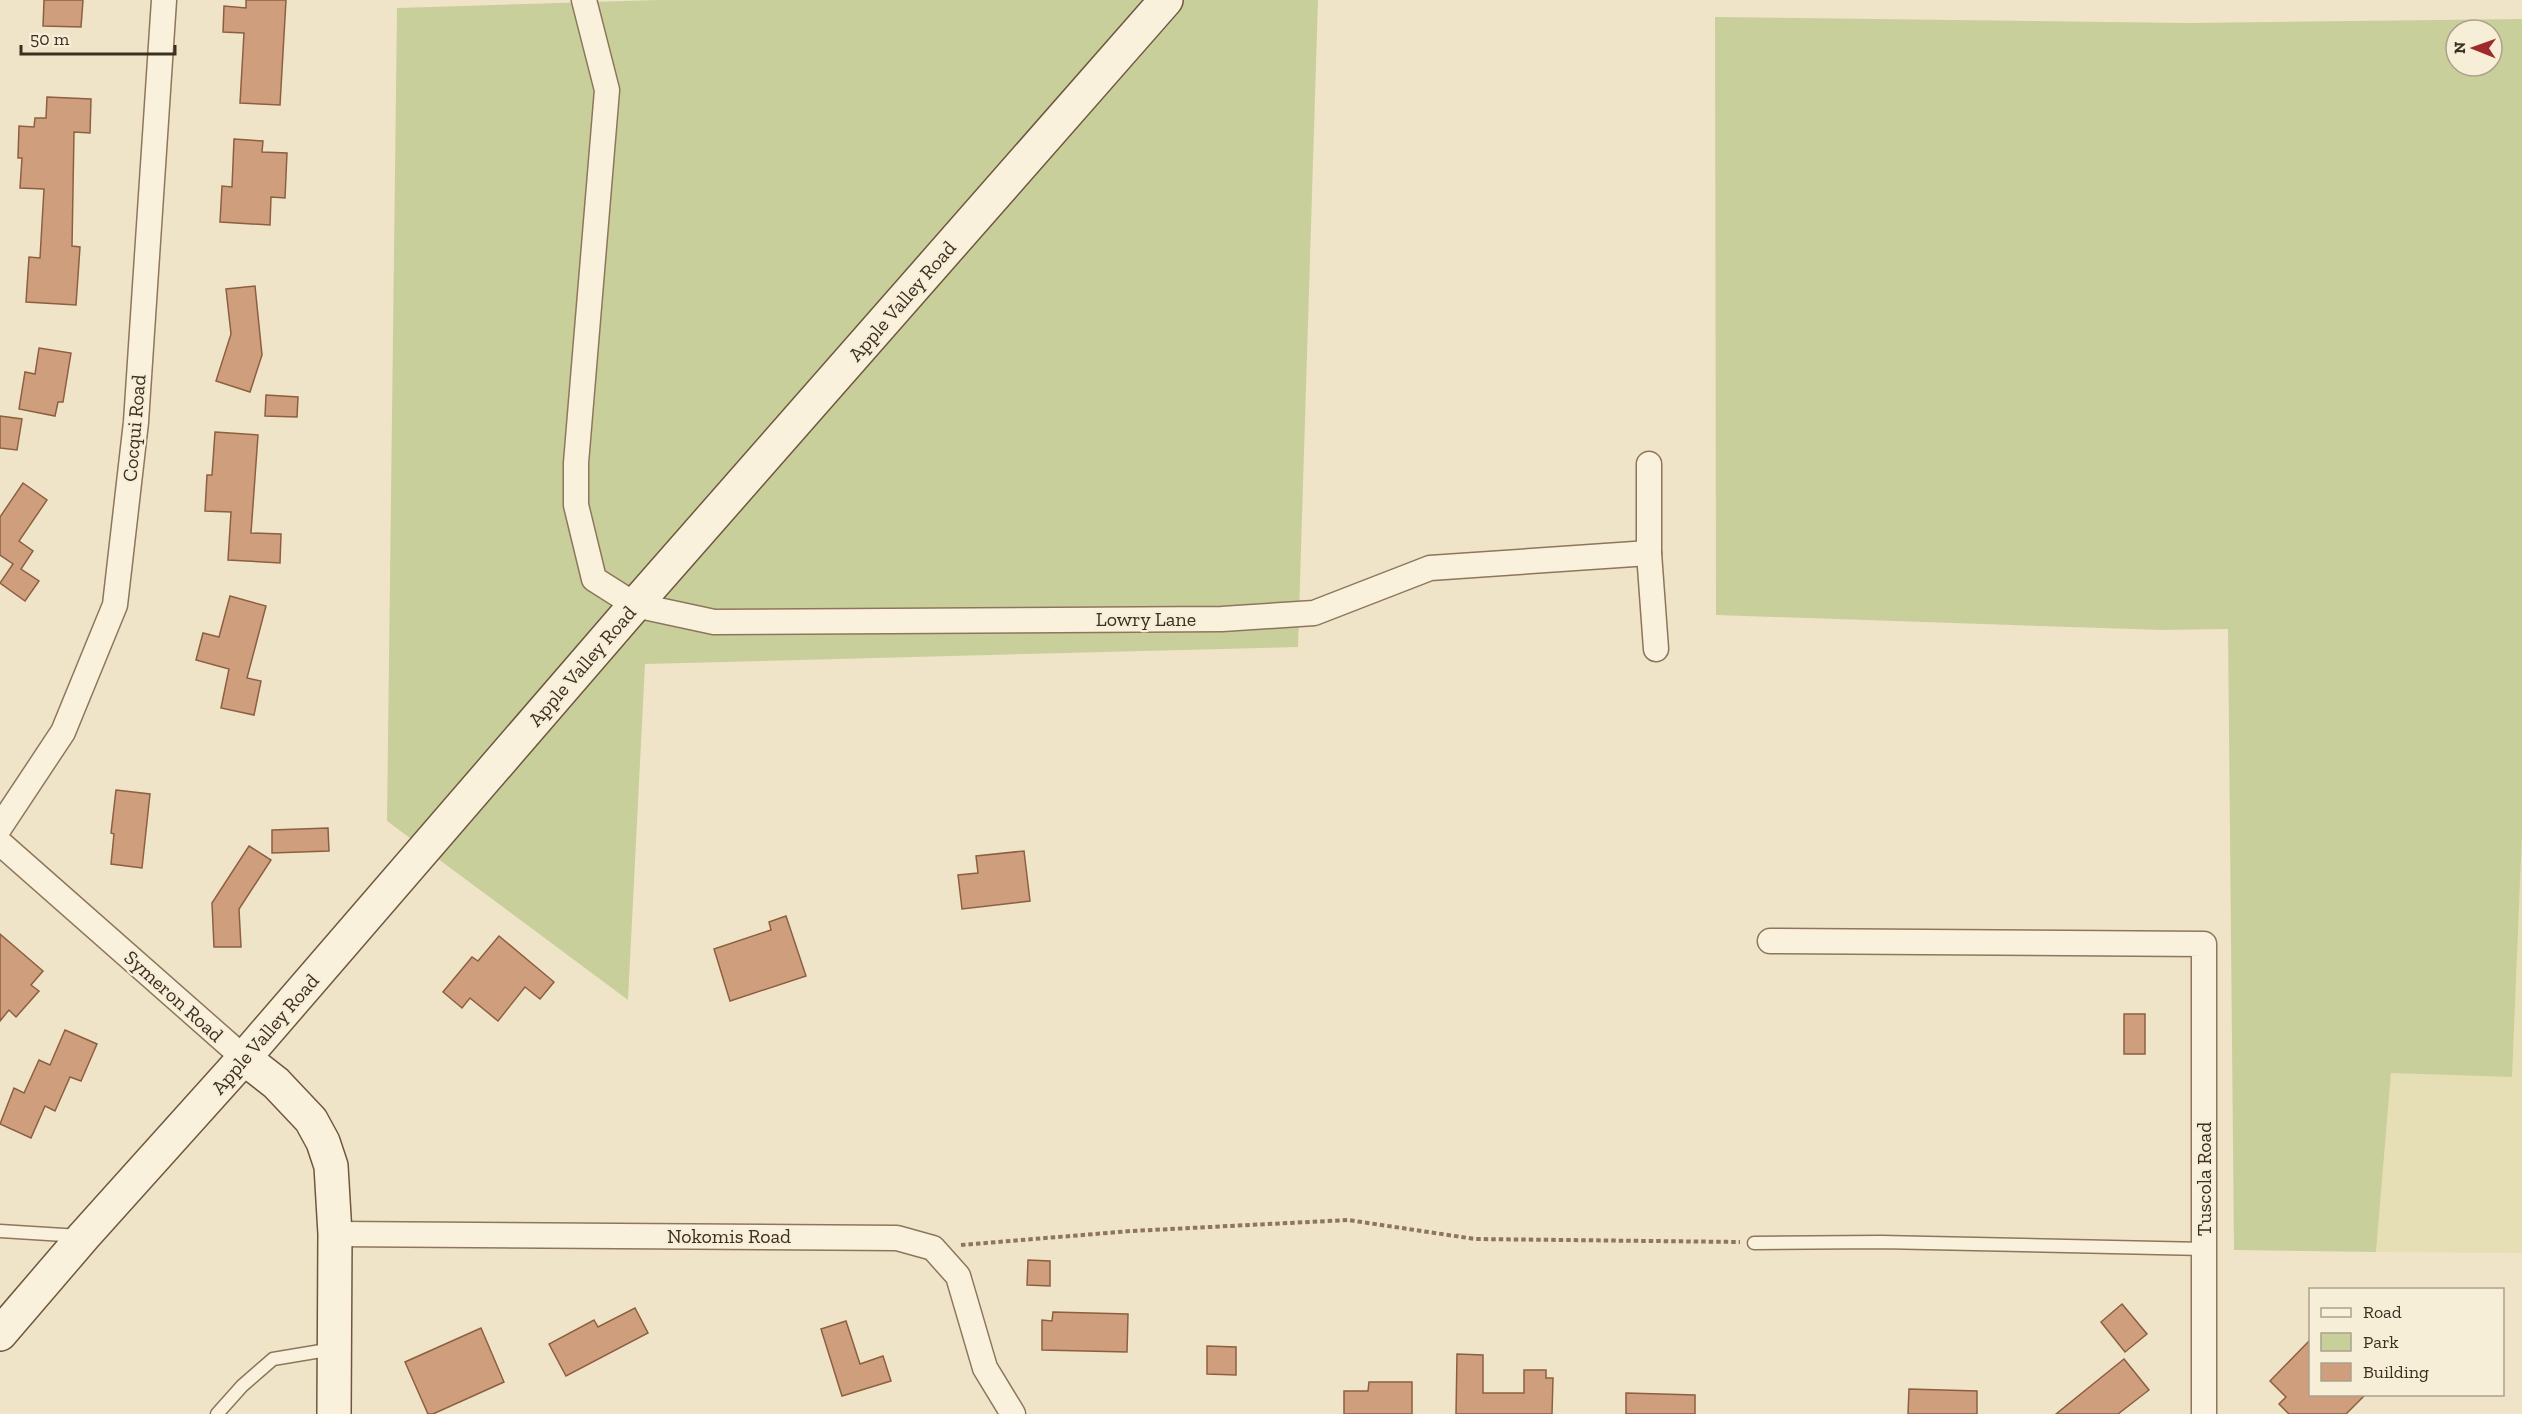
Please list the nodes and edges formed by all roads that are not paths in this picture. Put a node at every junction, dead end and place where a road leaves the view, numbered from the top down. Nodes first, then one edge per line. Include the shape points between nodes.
1 (164, 0) edge
2 (584, 0) edge
3 (1166, 0) edge
4 (1649, 464) dead end
5 (1650, 553) junction
6 (635, 605) junction
7 (1656, 649) dead end
8 (0, 827) edge
9 (0, 843) edge
10 (1770, 941) dead end
11 (244, 1058) junction
12 (0, 1231) edge
13 (335, 1234) junction
14 (84, 1236) junction
15 (1754, 1243) road end
16 (2204, 1249) junction
17 (0, 1334) edge
18 (334, 1349) junction
19 (217, 1414) edge
20 (334, 1414) edge
21 (1013, 1414) edge
22 (2204, 1414) edge

1 - 8 street, Cocqui Road via 136,422 115,605 63,732
2 - 6 street via 607,90 576,463 576,505 594,579
3 - 6 main road, Apple Valley Road
4 - 5 street
5 - 6 street, Lowry Lane via 1430,568 1314,613 1222,619 714,622
5 - 7 street
6 - 11 main road, Apple Valley Road
9 - 11 street, Symeron Road
10 - 16 street, Tuscola Road via 2204,945
11 - 13 main road, Symeron Road via 294,1100 323,1142 332,1166
11 - 14 main road, Apple Valley Road
12 - 14 lane
13 - 18 main road, Symeron Road
13 - 21 street, Nokomis Road via 897,1238 933,1248 958,1276 985,1368
14 - 17 main road, Apple Valley Road
15 - 16 lane
16 - 22 street, Tuscola Road
18 - 19 lane via 273,1359
18 - 20 main road, Symeron Road

